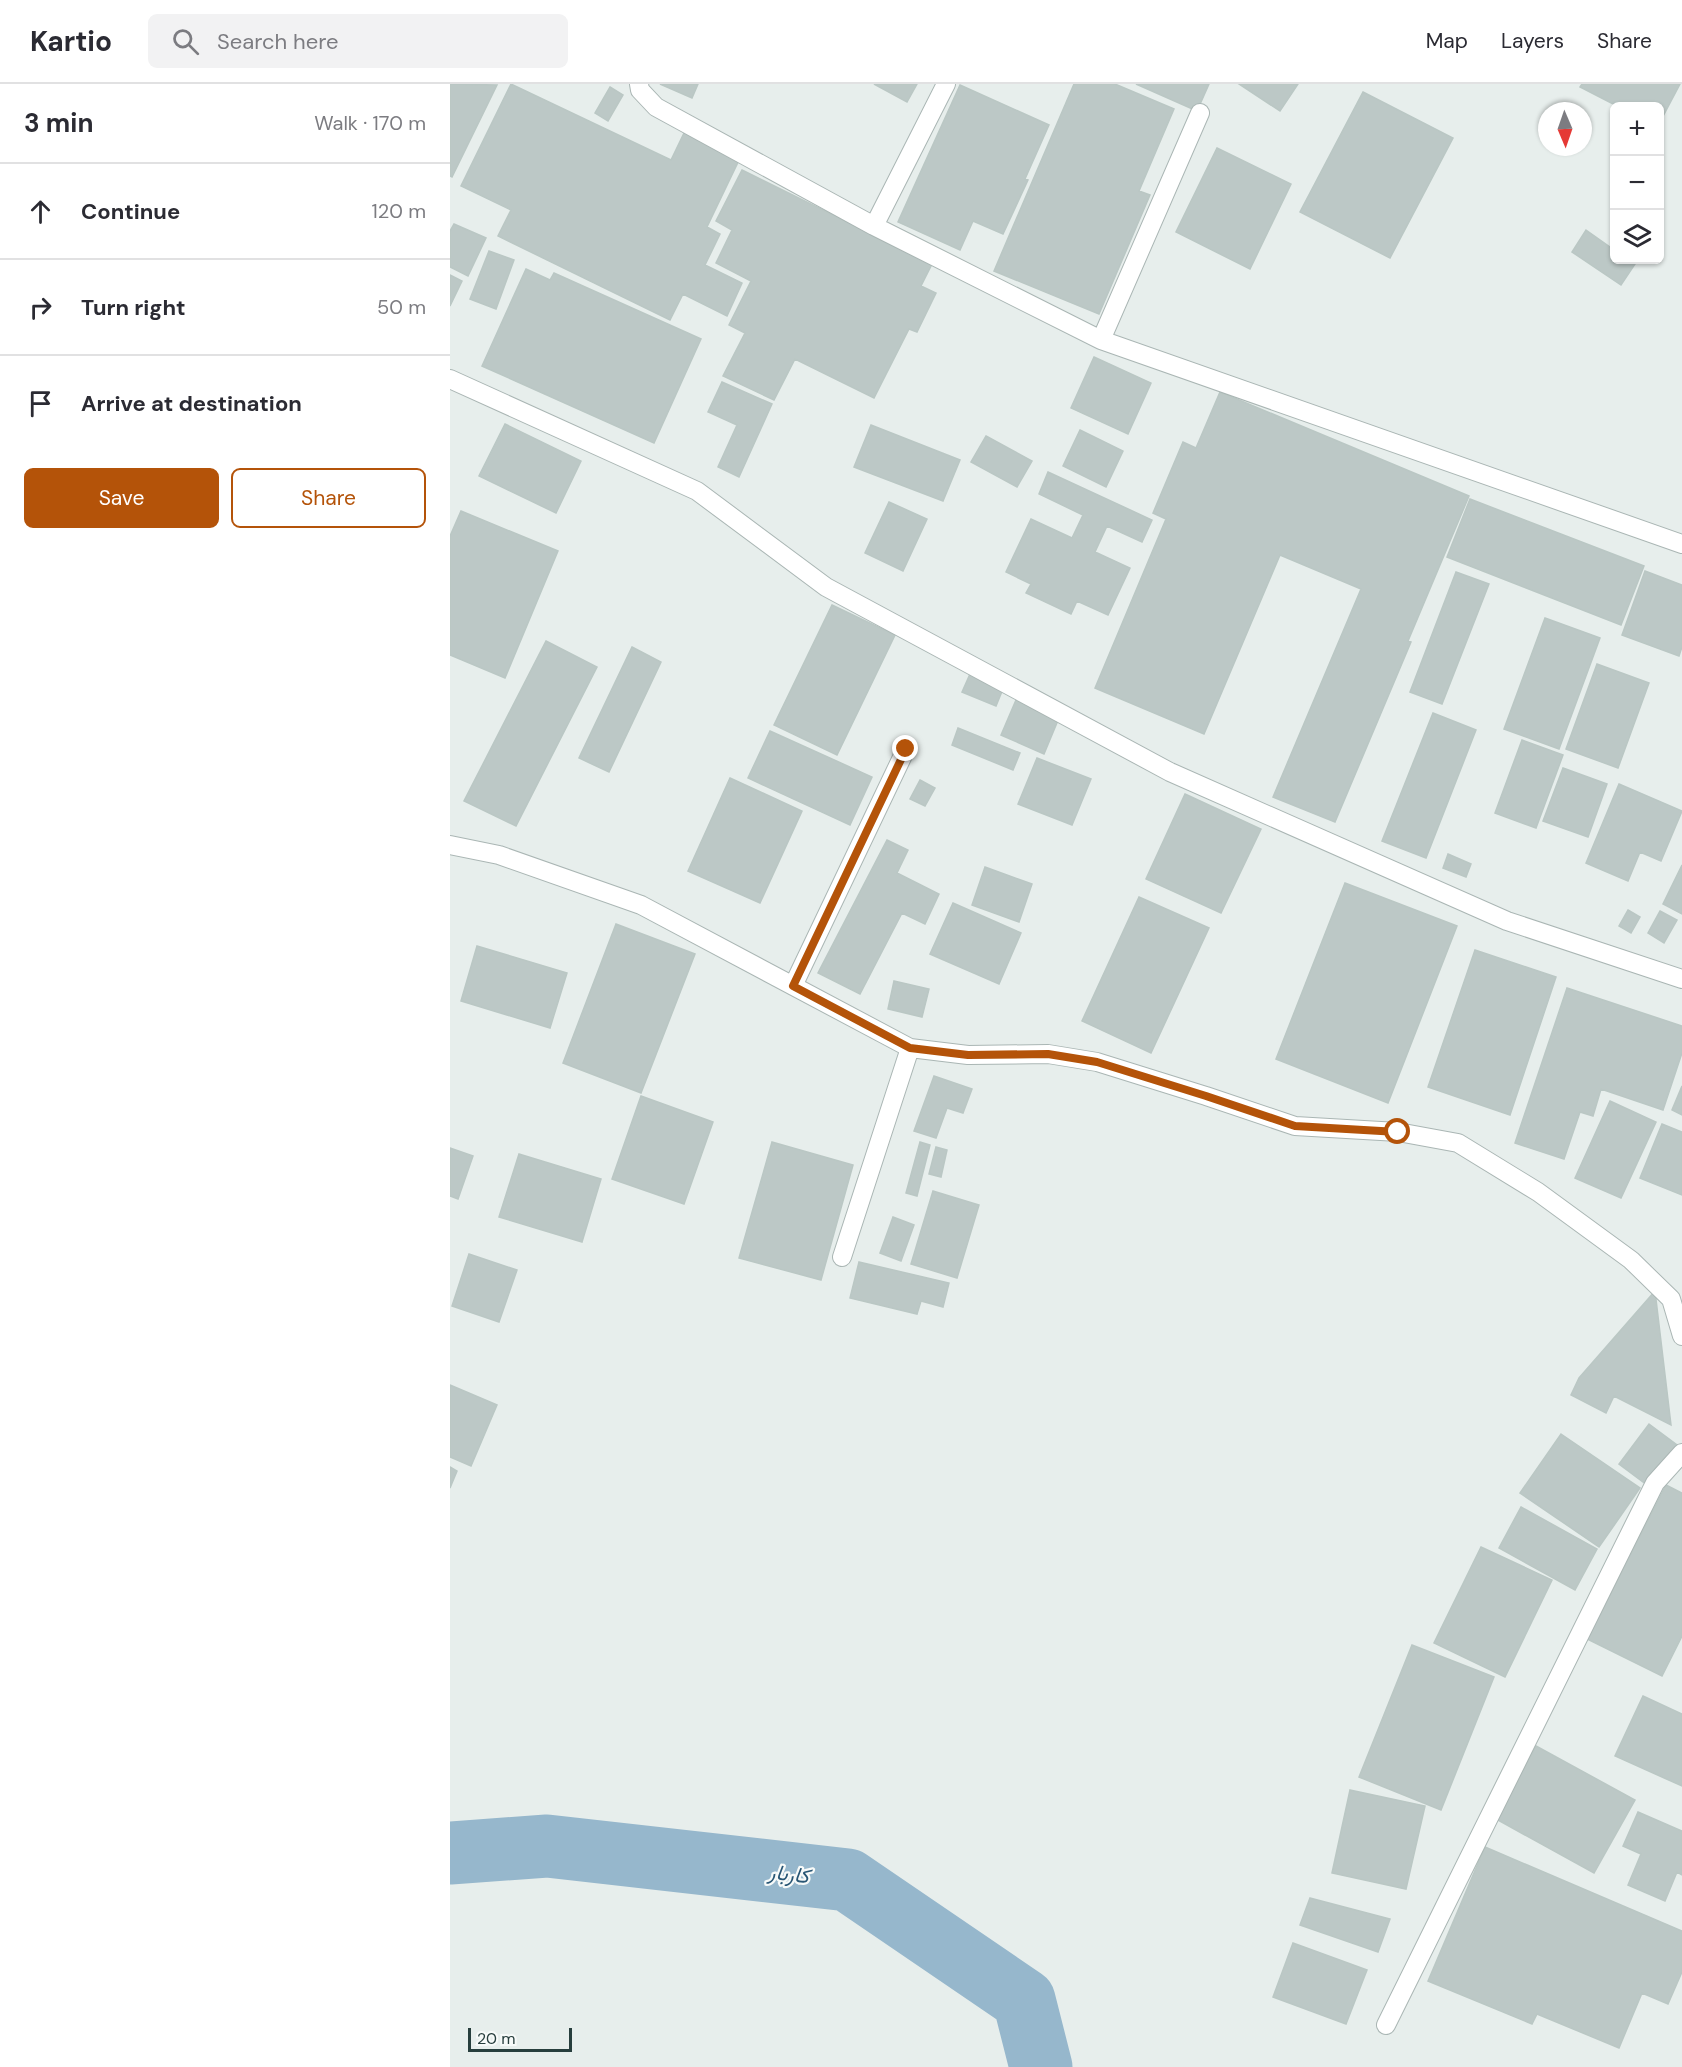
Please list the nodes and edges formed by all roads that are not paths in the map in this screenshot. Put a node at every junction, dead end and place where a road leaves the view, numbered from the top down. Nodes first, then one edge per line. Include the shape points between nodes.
1 (639, 84) edge
2 (946, 84) edge
3 (1200, 113) dead end
4 (874, 226) junction
5 (1101, 340) junction
6 (450, 379) edge
7 (1682, 544) edge
8 (906, 749) dead end
9 (450, 844) edge
10 (1682, 979) edge
11 (793, 986) junction
12 (910, 1048) junction
13 (842, 1257) dead end
14 (1682, 1336) edge
15 (1682, 1453) edge
16 (1386, 2025) dead end

1 - 4 street via 656,106
2 - 4 street
3 - 5 street
4 - 5 street
5 - 7 street
6 - 10 street via 697,491 826,586 1170,772 1507,921
8 - 11 street
9 - 11 street via 499,855 641,905
11 - 12 street
12 - 13 street
12 - 14 street via 968,1055 1048,1054 1097,1062 1295,1126 1398,1132 1458,1143 1538,1192 1631,1260 1671,1299
15 - 16 street via 1655,1483

